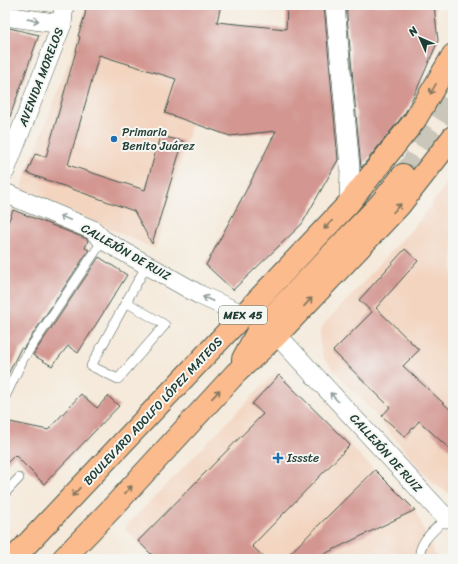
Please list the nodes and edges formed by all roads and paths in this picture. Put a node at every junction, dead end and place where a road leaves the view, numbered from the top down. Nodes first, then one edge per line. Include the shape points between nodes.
1 (64, 5) edge
2 (334, 5) edge
3 (5, 16) edge
4 (62, 24) junction
5 (453, 55) edge
6 (453, 137) edge
7 (5, 171) edge
8 (403, 175) tunnel mouth
9 (5, 193) edge
10 (349, 203) junction
11 (103, 240) junction
12 (147, 265) junction
13 (126, 302) junction
14 (244, 315) junction
15 (277, 335) junction
16 (236, 373) junction
17 (5, 397) edge
18 (19, 478) dead end
19 (5, 493) edge
20 (450, 516) edge
21 (13, 559) edge
22 (63, 559) edge
23 (420, 559) edge

1 - 4 street, AVENIDA MORELOS
2 - 10 street via 350,167
3 -> 4 street
4 - 7 street, AVENIDA MORELOS
5 -> 10 main road, BOULEVARD ADOLFO LÓPEZ MATEOS / MEX 45 via 415,120
15 -> 6 main road, MEX 45 via 399,206
8 - 16 main road via 380,204 258,331
11 -> 9 street, CALLEJÓN DE RUIZ via 93,230
10 -> 14 main road, BOULEVARD ADOLFO LÓPEZ MATEOS / MEX 45
11 - 12 street, CALLEJÓN DE RUIZ
11 - 17 lane via 23,359
12 - 13 lane
14 -> 12 street, CALLEJÓN DE RUIZ via 200,295
13 - 13 lane via 91,366 118,379 165,325
14 -> 21 main road, BOULEVARD ADOLFO LÓPEZ MATEOS / MEX 45
15 - 16 main road, MEX 45
20 -> 15 street, CALLEJÓN DE RUIZ via 433,504
22 -> 16 main road, MEX 45
18 - 19 lane
20 - 23 lane via 422,543

